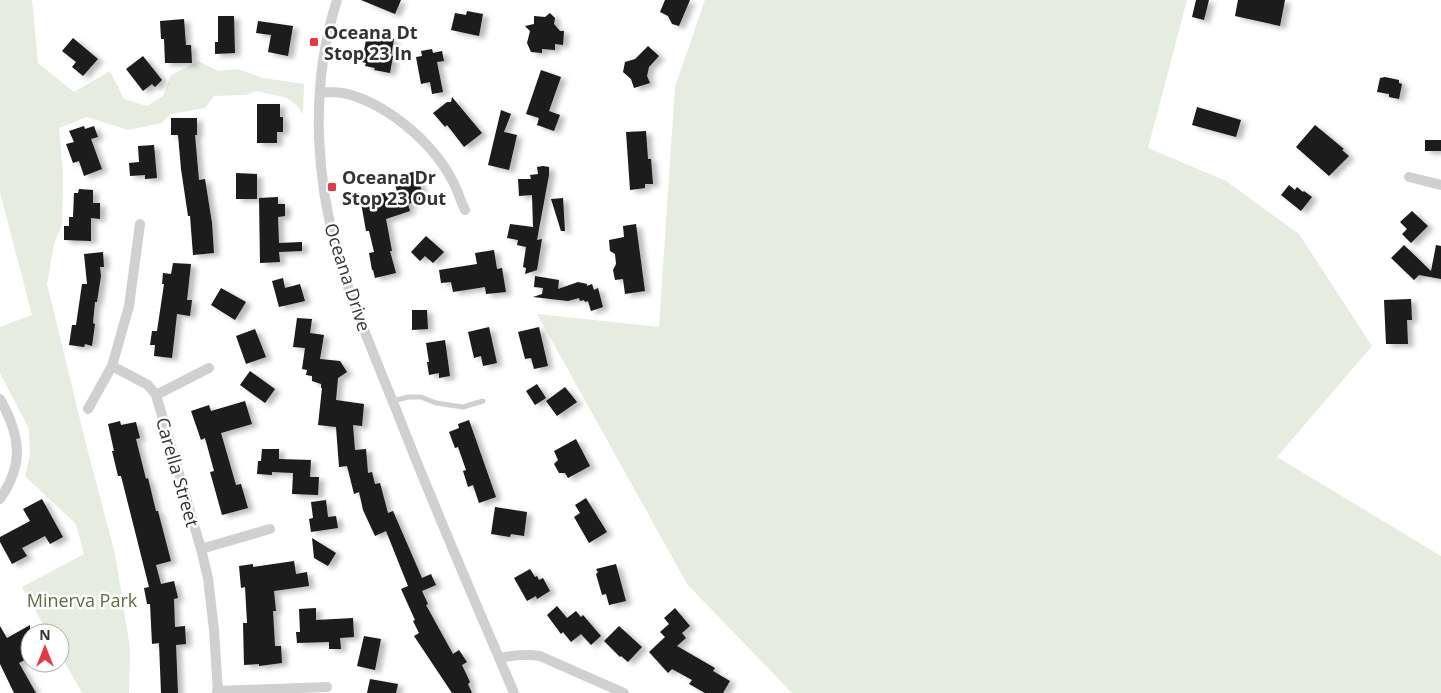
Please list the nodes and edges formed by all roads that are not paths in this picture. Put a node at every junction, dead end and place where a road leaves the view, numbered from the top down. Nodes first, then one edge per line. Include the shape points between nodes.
1 (337, 0) edge
2 (320, 92) junction
3 (1408, 177) dead end
4 (1441, 185) edge
5 (464, 210) dead end
6 (140, 224) dead end
7 (112, 366) junction
8 (210, 368) dead end
9 (156, 395) junction
10 (0, 399) edge
11 (393, 401) junction
12 (483, 401) dead end
13 (88, 409) dead end
14 (0, 498) edge
15 (270, 529) dead end
16 (201, 549) junction
17 (499, 658) junction
18 (328, 687) dead end
19 (218, 692) edge
20 (514, 693) edge
21 (624, 693) edge

1 - 2 street, Oceana Drive via 327,36
2 - 5 street via 357,97 406,125 446,170
2 - 11 street, Oceana Drive via 322,179 331,228 357,311
3 - 4 street
6 - 7 street via 129,306
7 - 9 street, Carella Street via 148,385
7 - 13 street
8 - 9 street, Carella Street
9 - 16 street, Carella Street
10 - 14 street via 13,425 18,452 9,486
11 - 12 lane via 421,397 463,407
11 - 17 street, Oceana Drive
15 - 16 street, Carella Street
16 - 19 street, Carella Street via 212,603
17 - 20 street, Oceana Drive
17 - 21 street via 529,654 540,656
18 - 19 street, Carella Street

